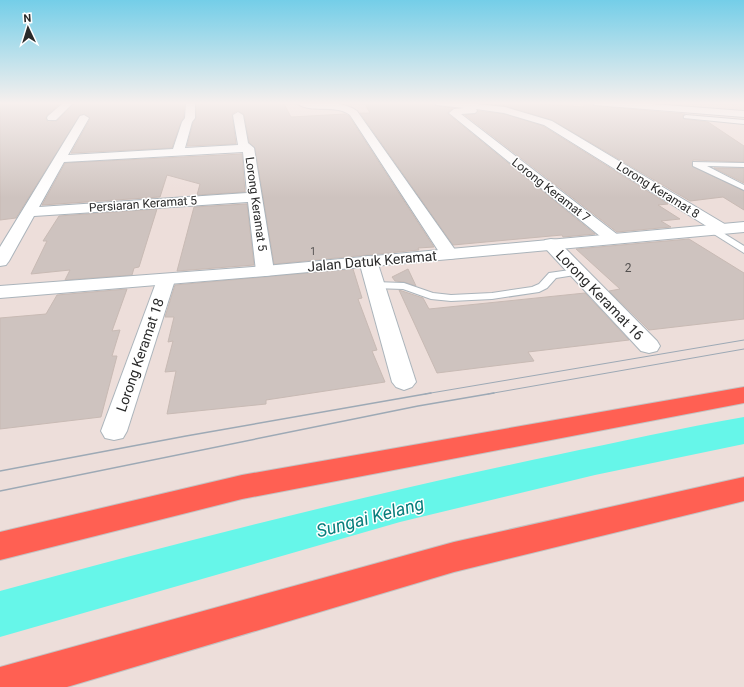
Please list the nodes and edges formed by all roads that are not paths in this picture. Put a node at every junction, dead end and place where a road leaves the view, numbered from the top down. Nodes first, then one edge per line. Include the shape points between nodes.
1 (75, 134) edge
2 (183, 134) edge
3 (241, 134) edge
4 (368, 134) edge
5 (481, 134) edge
6 (569, 134) edge
7 (248, 148) junction
8 (178, 152) junction
9 (60, 159) junction
10 (744, 164) edge
11 (744, 188) edge
12 (256, 197) junction
13 (30, 212) junction
14 (744, 227) edge
15 (717, 229) junction
16 (612, 238) junction
17 (551, 244) junction
18 (744, 250) edge
19 (449, 254) junction
20 (0, 261) edge
21 (368, 262) junction
22 (265, 271) junction
23 (577, 272) junction
24 (166, 280) junction
25 (374, 285) junction
26 (0, 292) edge
27 (649, 346) dead end
28 (404, 382) dead end
29 (744, 395) edge
30 (114, 431) dead end
31 (744, 489) edge
32 (0, 546) edge
33 (0, 687) edge

1 - 9 street
2 - 8 street
3 - 7 street, Lorong Keramat 5 via 243,144
4 - 19 street
5 - 16 street, Lorong Keramat 7
6 - 15 street, Lorong Keramat 8
7 - 8 street
7 - 12 street, Lorong Keramat 5
8 - 9 street
9 - 13 street
10 - 11 lane via 696,164
12 - 13 street, Persiaran Keramat 5
12 - 22 street, Lorong Keramat 5
13 - 20 street
14 - 15 street, Jalan Datuk Keramat
15 - 16 street, Jalan Datuk Keramat
15 - 18 lane
16 - 17 street, Jalan Datuk Keramat
17 - 19 street, Jalan Datuk Keramat
17 - 23 street, Lorong Keramat 16
19 - 21 street, Jalan Datuk Keramat
21 - 22 street, Jalan Datuk Keramat
21 - 25 street
22 - 24 street, Jalan Datuk Keramat
23 - 25 lane via 553,275 543,286 535,290 472,297 431,296 404,286
23 - 27 street, Lorong Keramat 16
24 - 26 street, Jalan Datuk Keramat
24 - 30 street, Lorong Keramat 18
25 - 28 street
29 - 32 highway via 242,487
31 - 33 highway via 454,557

